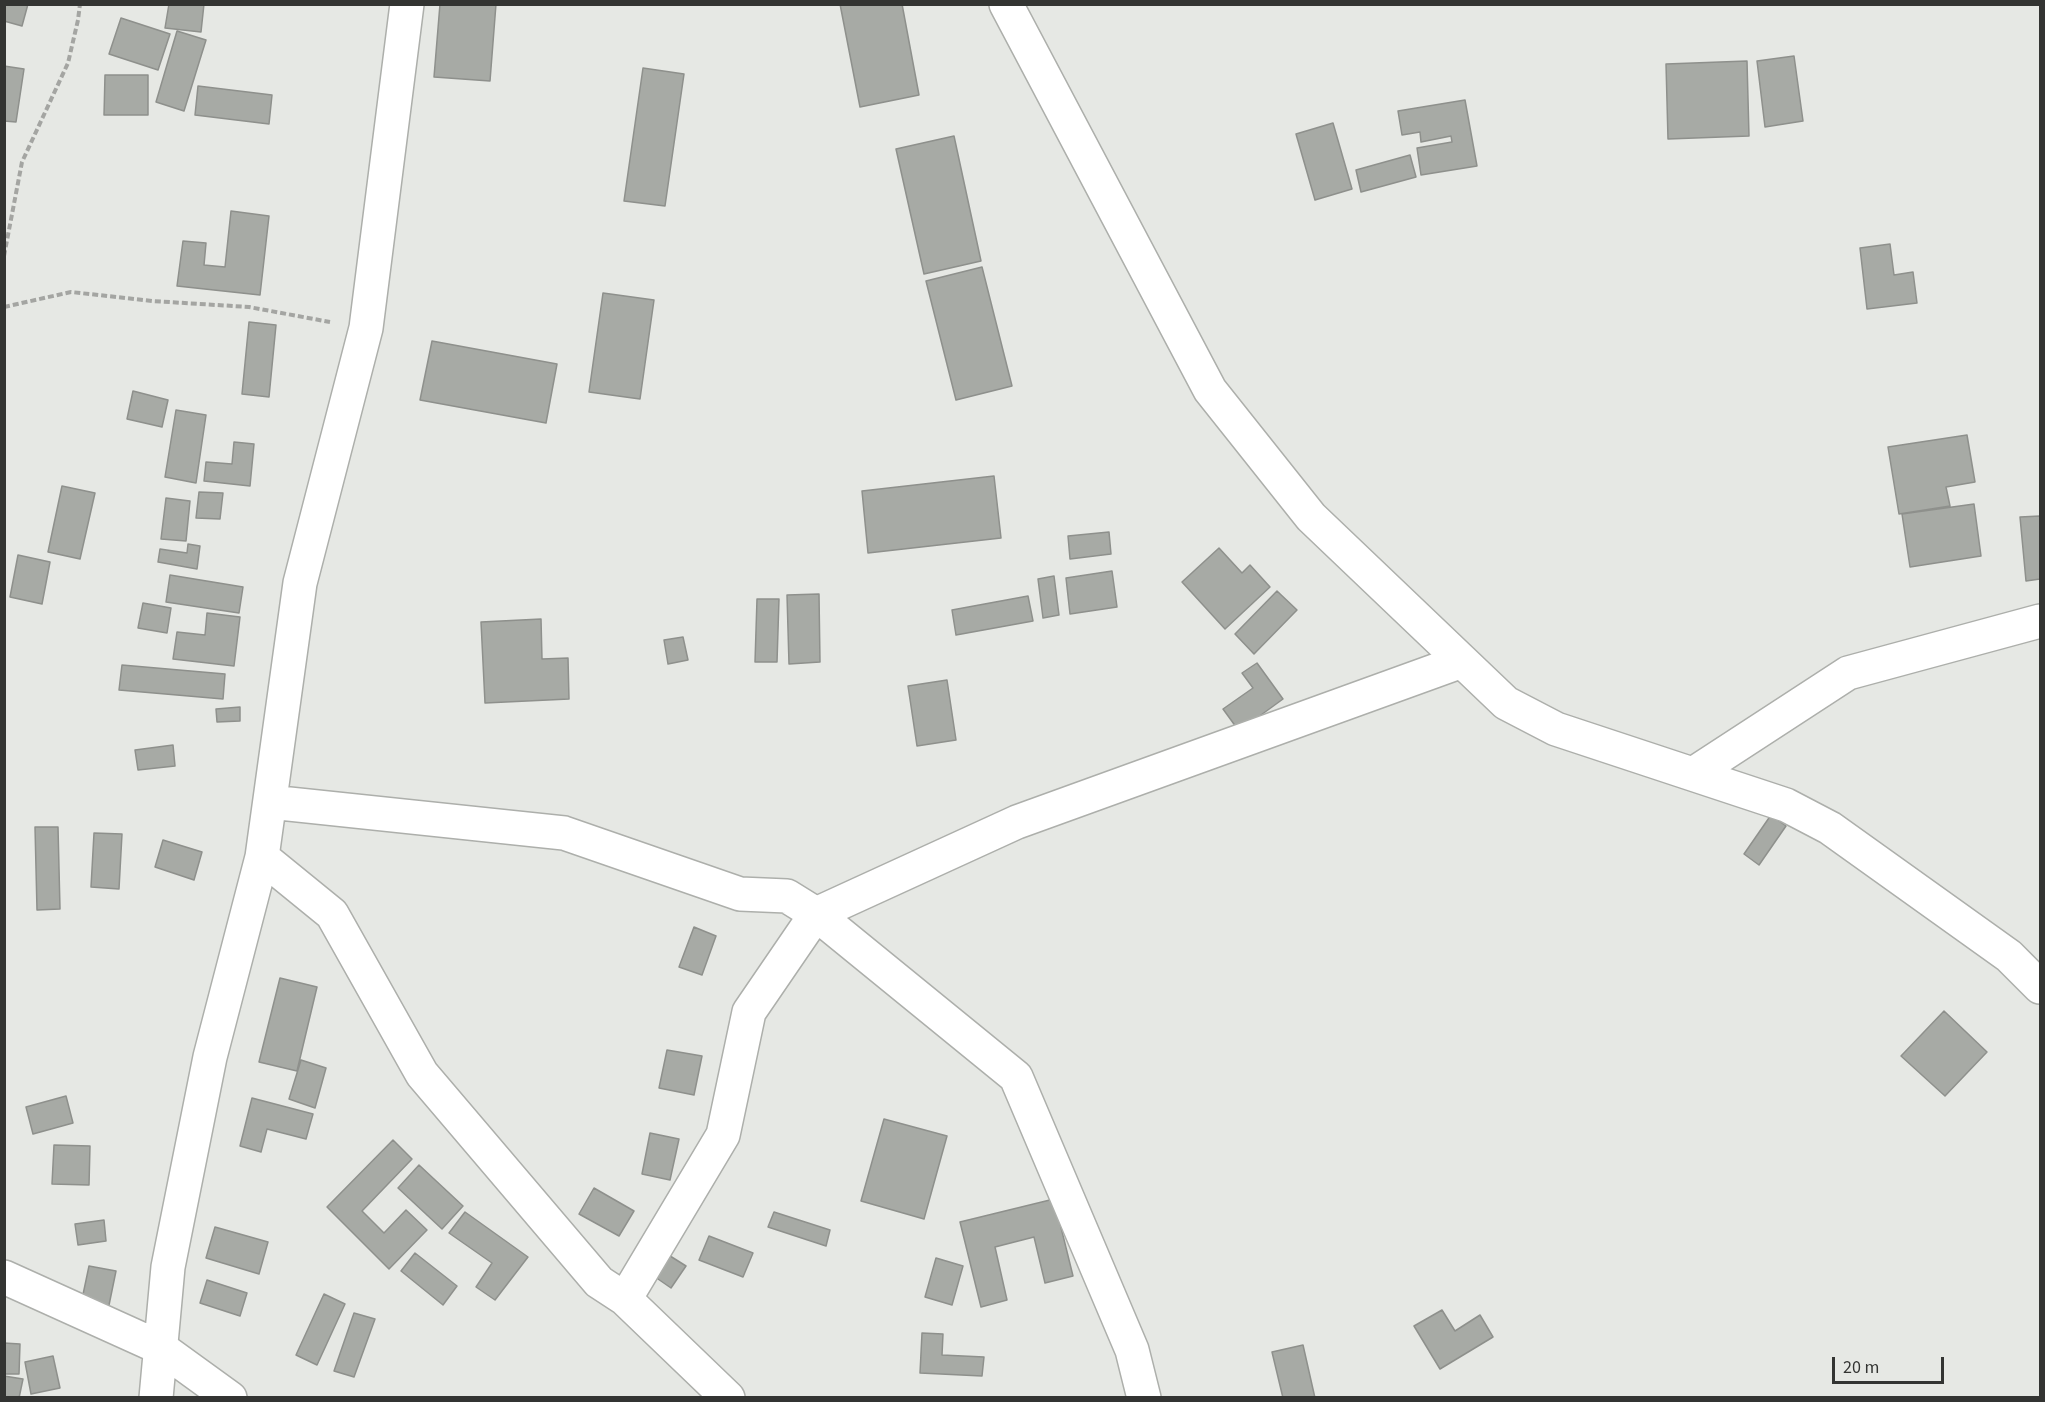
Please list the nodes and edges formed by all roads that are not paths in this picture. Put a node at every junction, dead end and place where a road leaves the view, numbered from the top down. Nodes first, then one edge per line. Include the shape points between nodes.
1 (406, 4) edge
2 (1006, 4) edge
3 (2040, 621) edge
4 (1462, 661) junction
5 (1693, 774) junction
6 (270, 802) junction
7 (262, 857) junction
8 (816, 914) junction
9 (2040, 987) edge
10 (4, 1277) edge
11 (625, 1299) junction
12 (161, 1348) junction
13 (156, 1398) edge
14 (230, 1398) edge
15 (728, 1398) edge
16 (1144, 1398) edge

1 - 6 street via 366,328 300,583
2 - 4 street via 1210,390 1311,517
3 - 5 street via 1848,673
4 - 5 street via 1506,703 1556,729
4 - 8 street via 1017,822
5 - 9 street via 1786,804 1830,828 2009,956
6 - 7 street
6 - 8 street via 564,833 741,894 787,896
7 - 11 street via 333,914 422,1074 599,1282
7 - 12 street via 210,1057 168,1267
8 - 11 street via 749,1012 723,1135
8 - 16 street via 1016,1077 1132,1350
10 - 12 street
11 - 15 street
12 - 13 street
12 - 14 street

